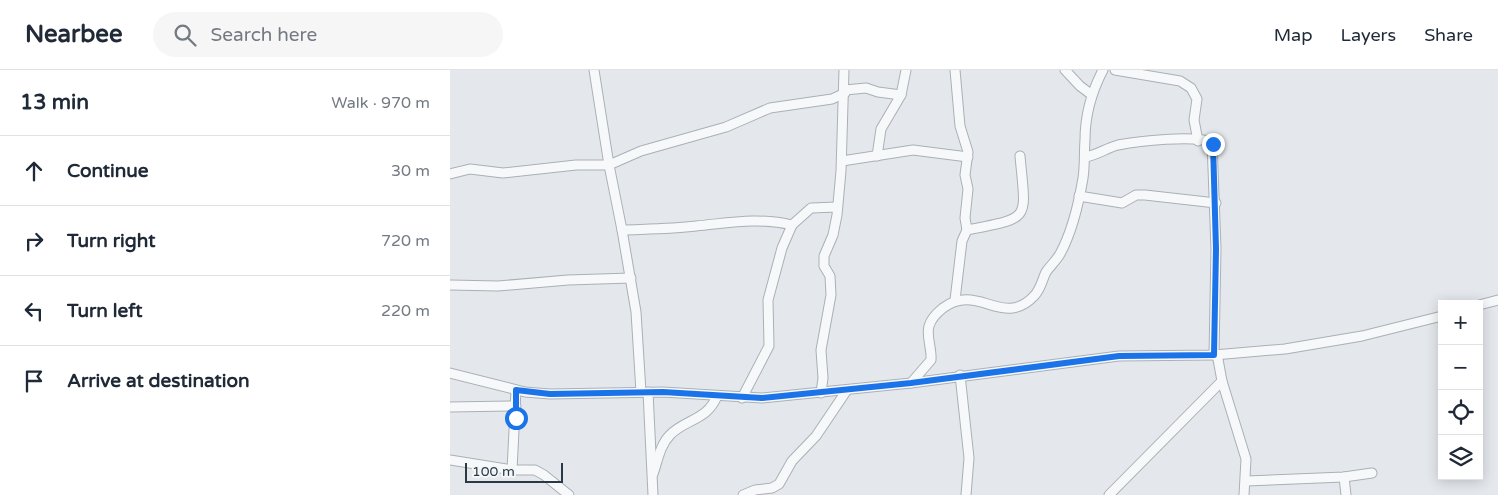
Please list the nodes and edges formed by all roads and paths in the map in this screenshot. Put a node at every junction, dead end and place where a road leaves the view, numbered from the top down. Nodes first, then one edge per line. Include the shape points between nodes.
1 (594, 70) edge
2 (844, 70) edge
3 (906, 70) edge
4 (955, 70) edge
5 (1065, 70) edge
6 (1103, 70) edge
7 (1115, 70) edge
8 (845, 92) junction
9 (901, 95) junction
10 (1092, 95) junction
11 (1198, 141) junction
12 (877, 156) junction
13 (1020, 156) dead end
14 (968, 157) junction
15 (1085, 157) junction
16 (842, 160) junction
17 (608, 165) junction
18 (450, 174) edge
19 (1079, 196) junction
20 (1216, 203) junction
21 (837, 207) junction
22 (792, 225) junction
23 (622, 230) junction
24 (967, 230) junction
25 (630, 278) junction
26 (450, 285) edge
27 (955, 300) junction
28 (1498, 300) edge
29 (1483, 304) edge
30 (1438, 317) edge
31 (1216, 355) junction
32 (450, 373) edge
33 (960, 375) junction
34 (1222, 381) junction
35 (911, 383) junction
36 (516, 390) junction
37 (847, 390) junction
38 (645, 392) junction
39 (821, 393) junction
40 (717, 396) junction
41 (742, 398) junction
42 (516, 406) junction
43 (450, 407) edge
44 (450, 460) edge
45 (512, 470) junction
46 (1372, 473) dead end
47 (653, 474) junction
48 (1344, 477) junction
49 (1246, 481) junction
50 (569, 495) edge
51 (653, 495) edge
52 (743, 495) edge
53 (966, 495) edge
54 (1108, 495) edge
55 (1244, 495) edge
56 (1346, 495) edge

1 - 17 street
2 - 8 street
3 - 9 street
4 - 14 street via 960,126
5 - 10 street
6 - 10 street
7 - 11 street via 1180,81 1191,88 1197,99 1194,120
8 - 9 street via 866,88
8 - 16 street
8 - 17 street via 832,98 770,108 726,127 646,149
9 - 12 street via 881,128
10 - 15 street
11 - 15 street via 1166,140 1120,145
11 - 20 street via 1213,144
12 - 14 street via 913,150
12 - 16 street
13 - 24 street via 1024,203 1018,216 1009,222
14 - 24 street via 964,175 968,189
15 - 19 street
16 - 21 street
17 - 18 street via 503,173 470,169
17 - 23 street
19 - 20 street via 1122,203 1136,195
19 - 27 street via 1064,246 1034,297 1007,309 973,299
20 - 31 street
21 - 22 street via 811,208
21 - 39 street via 833,235 824,256 831,295 821,350 824,378
22 - 23 street via 748,220 694,227
22 - 41 street via 782,248 768,300 769,346
23 - 25 street
24 - 27 street via 962,241
25 - 26 street via 498,286
25 - 38 street
27 - 35 street via 931,322 928,340 931,360
28 - 29 street
30 - 31 street via 1362,336 1285,349
31 - 33 street via 1119,356
31 - 34 street
32 - 36 street
33 - 35 street
33 - 53 street via 969,458
34 - 49 street via 1243,445
34 - 54 street
35 - 37 street
36 - 38 street via 598,395
36 - 42 street
37 - 39 street
37 - 52 street via 816,436 792,461 779,484
38 - 40 street
38 - 47 street
39 - 41 street
40 - 41 street
40 - 47 street via 701,416 670,434 662,446
42 - 43 street
42 - 45 street
44 - 45 street
45 - 50 street via 539,472
46 - 48 street
47 - 51 street
48 - 49 street
48 - 56 street
49 - 55 street

